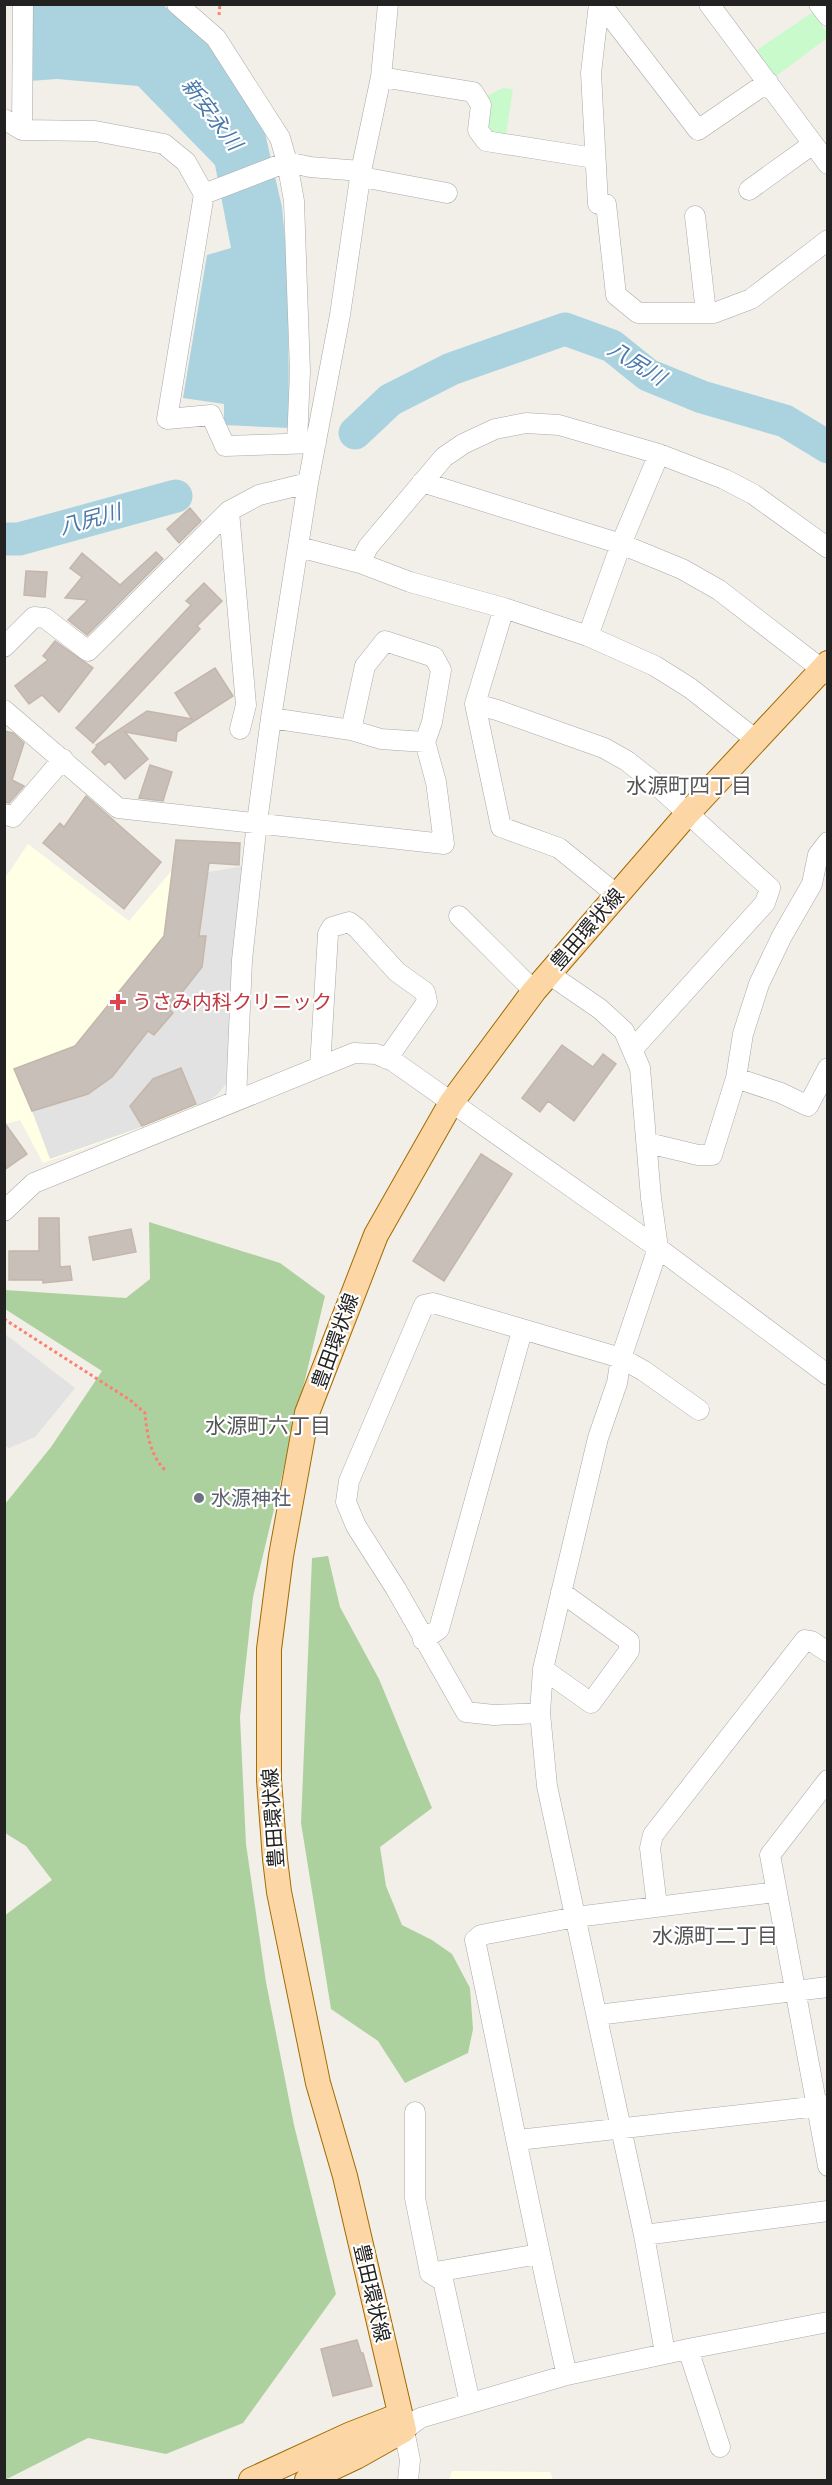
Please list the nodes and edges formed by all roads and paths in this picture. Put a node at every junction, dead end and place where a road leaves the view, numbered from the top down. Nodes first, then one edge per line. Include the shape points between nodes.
1 (23, 4) edge
2 (177, 4) edge
3 (388, 4) edge
4 (600, 4) edge
5 (709, 4) edge
6 (819, 4) edge
7 (828, 16) edge
8 (381, 77) junction
9 (768, 82) junction
10 (4, 119) edge
11 (22, 130) junction
12 (813, 144) junction
13 (594, 158) junction
14 (287, 162) junction
15 (828, 164) edge
16 (362, 174) junction
17 (749, 190) dead end
18 (204, 194) junction
19 (447, 194) dead end
20 (695, 216) dead end
21 (828, 240) edge
22 (706, 313) junction
23 (307, 444) junction
24 (659, 454) junction
25 (422, 482) junction
26 (308, 483) junction
27 (229, 511) junction
28 (621, 544) junction
29 (298, 547) junction
30 (828, 548) edge
31 (360, 563) junction
32 (504, 608) junction
33 (588, 636) junction
34 (4, 648) edge
35 (826, 668) edge
36 (475, 704) junction
37 (4, 710) edge
38 (271, 718) junction
39 (240, 729) dead end
40 (351, 730) junction
41 (755, 739) junction
42 (425, 742) junction
43 (63, 759) junction
44 (688, 813) junction
45 (4, 814) edge
46 (257, 822) junction
47 (828, 842) edge
48 (617, 895) junction
49 (459, 916) dead end
50 (541, 982) junction
51 (632, 1050) junction
52 (387, 1059) junction
53 (320, 1067) junction
54 (828, 1068) edge
55 (736, 1078) junction
56 (236, 1099) junction
57 (451, 1102) junction
58 (648, 1143) junction
59 (4, 1211) edge
60 (658, 1248) junction
61 (4, 1319) edge
62 (522, 1331) junction
63 (621, 1358) junction
64 (828, 1375) edge
65 (699, 1410) dead end
66 (165, 1470) dead end
67 (561, 1592) junction
68 (423, 1640) junction
69 (828, 1652) edge
70 (543, 1669) junction
71 (540, 1713) junction
72 (828, 1780) edge
73 (776, 1892) junction
74 (657, 1906) junction
75 (576, 1917) junction
76 (828, 1987) edge
77 (794, 1990) junction
78 (597, 2015) junction
79 (821, 2106) edge
80 (415, 2112) dead end
81 (620, 2129) junction
82 (518, 2140) junction
83 (828, 2166) edge
84 (828, 2211) edge
85 (644, 2235) junction
86 (539, 2254) junction
87 (443, 2281) junction
88 (828, 2322) edge
89 (688, 2349) junction
90 (665, 2353) junction
91 (567, 2375) junction
92 (470, 2403) junction
93 (408, 2421) junction
94 (720, 2447) dead end
95 (251, 2481) edge
96 (307, 2481) edge
97 (408, 2481) edge

1 - 11 street
2 - 14 street via 216,38 280,138
3 - 8 street
4 - 9 street via 698,130
4 - 13 street via 591,73
5 - 9 street
6 - 7 street
8 - 13 street via 473,92 481,105 478,130 486,141
8 - 16 street
9 - 12 street
10 - 11 street
11 - 18 street via 95,131 164,144 186,162
12 - 15 street
12 - 17 street
13 - 22 street via 598,204 606,204 616,295 638,313
14 - 16 street
14 - 18 street
14 - 23 street via 294,201 300,371
16 - 19 street
16 - 23 street
18 - 23 street via 167,419 211,415 225,446
20 - 22 street
21 - 22 street via 752,299
23 - 26 street
24 - 25 street via 559,425 526,423 495,429 463,444 444,457
24 - 28 street
24 - 30 street via 753,494
25 - 28 street
25 - 31 street via 368,547
26 - 27 street via 260,495
26 - 29 street
27 - 34 street via 88,651 45,618 34,617
27 - 39 street via 246,705
28 - 33 street
28 - 35 street via 682,569 719,590
29 - 31 street
29 - 38 street
31 - 32 street via 410,582
32 - 33 street
32 - 36 street
33 - 41 street via 655,666
35 - 41 main road, 豊田環状線
36 - 44 street via 604,748 650,779
36 - 48 street via 501,827 559,848
37 - 43 street
38 - 40 street
38 - 46 street
40 - 42 street via 381,739
40 - 42 street via 365,666 384,641 434,657 441,670
41 - 44 main road, 豊田環状線
42 - 46 street via 436,782 444,844
43 - 45 street via 13,817
43 - 46 street via 118,808
44 - 48 main road, 豊田環状線
44 - 51 street via 770,888 765,903
46 - 56 street via 242,960
47 - 55 street via 818,855 812,884 759,984 743,1034
48 - 50 main road, 豊田環状線
49 - 50 street
50 - 51 street via 600,1009 624,1031
50 - 57 main road, 豊田環状線
51 - 58 street via 640,1068
52 - 53 street via 354,1053
52 - 53 street via 427,1002 425,992 405,980 349,922 332,927 328,934
52 - 57 street
53 - 56 street
54 - 55 street via 808,1106
55 - 58 street via 712,1155
56 - 59 street via 34,1183
57 - 60 street
57 - 93 main road, 豊田環状線 via 376,1235 307,1413 269,1649 269,1780 279,1892 318,2083
58 - 60 street
60 - 63 street
60 - 64 street
61 - 66 path via 145,1413 147,1437 157,1462
62 - 63 street
62 - 68 street via 439,1629
62 - 68 street via 433,1303 424,1305 349,1482 346,1502 356,1526
63 - 65 street
63 - 67 street
67 - 70 street
67 - 70 street via 629,1641 629,1651 591,1703
68 - 71 street via 466,1712
69 - 74 street via 805,1640 653,1835 650,1848
70 - 71 street
71 - 75 street via 547,1786
72 - 73 street via 770,1855
73 - 74 street
73 - 77 street
74 - 75 street
75 - 78 street
75 - 82 street via 481,1935 475,1940
76 - 77 street
77 - 78 street
77 - 79 street
78 - 81 street
79 - 81 street
79 - 83 street
80 - 87 street via 415,2198 430,2273
81 - 82 street
81 - 85 street
82 - 86 street
84 - 85 street
85 - 90 street
86 - 87 street via 441,2271
86 - 91 street
87 - 92 street
88 - 89 street
89 - 90 street
89 - 94 street
90 - 91 street
91 - 92 street
92 - 93 street
93 - 95 main road via 351,2433
93 - 96 main road via 356,2457
93 - 97 street

